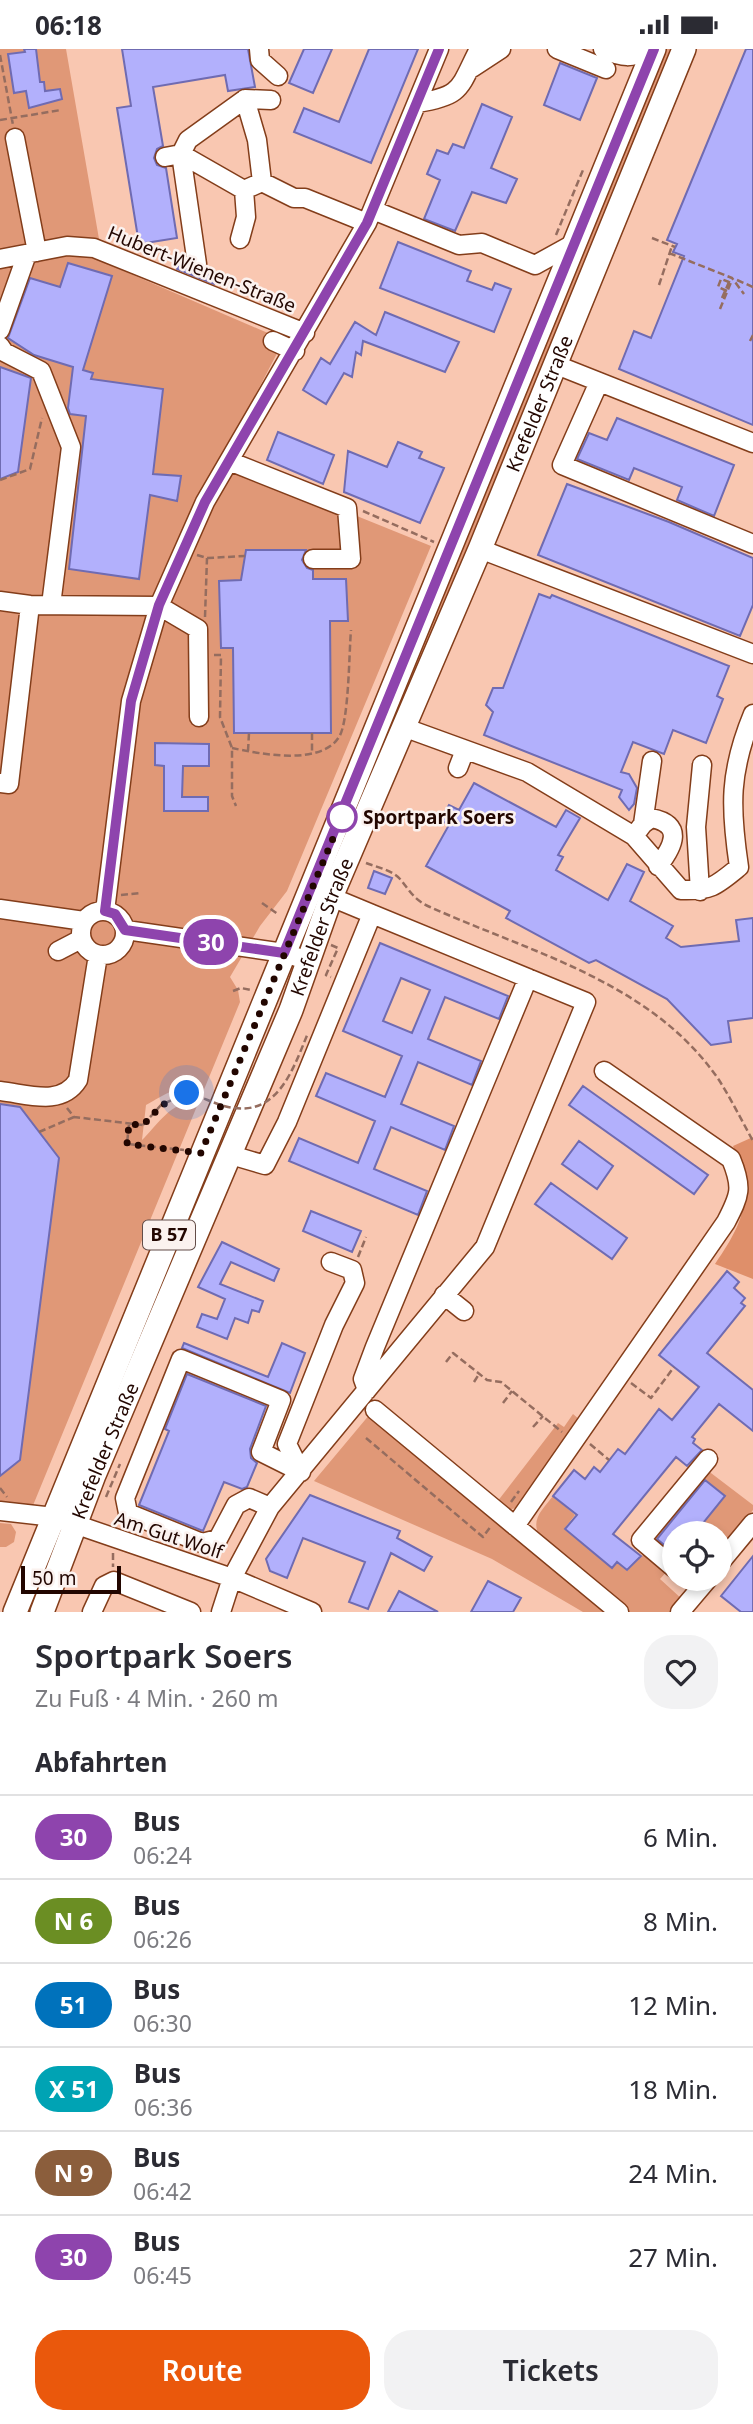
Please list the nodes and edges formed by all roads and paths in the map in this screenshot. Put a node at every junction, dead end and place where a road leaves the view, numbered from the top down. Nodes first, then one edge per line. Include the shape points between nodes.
1 (259, 49) edge
2 (439, 49) edge
3 (480, 49) edge
4 (501, 49) edge
5 (558, 49) edge
6 (652, 49) edge
7 (684, 49) edge
8 (615, 51) edge
9 (0, 55) edge
10 (606, 69) dead end
11 (468, 70) junction
12 (278, 76) dead end
13 (245, 99) junction
14 (271, 100) dead end
15 (417, 103) junction
16 (61, 110) dead end
17 (11, 118) junction
18 (0, 120) edge
19 (15, 138) dead end
20 (173, 156) junction
21 (262, 181) junction
22 (244, 190) junction
23 (370, 216) junction
24 (652, 238) dead end
25 (240, 239) dead end
26 (575, 243) junction
27 (32, 253) junction
28 (669, 253) junction
29 (0, 259) edge
30 (197, 264) dead end
31 (732, 278) junction
32 (729, 282) junction
33 (659, 285) dead end
34 (753, 286) edge
35 (727, 291) junction
36 (744, 294) dead end
37 (722, 298) dead end
38 (720, 309) dead end
39 (0, 330) edge
40 (305, 333) junction
41 (753, 335) edge
42 (272, 341) dead end
43 (750, 341) dead end
44 (0, 346) edge
45 (295, 351) junction
46 (554, 364) junction
47 (595, 380) junction
48 (42, 418) dead end
49 (753, 443) edge
50 (229, 461) junction
51 (0, 480) edge
52 (347, 508) junction
53 (436, 543) dead end
54 (753, 544) edge
55 (480, 549) junction
56 (182, 551) junction
57 (245, 556) dead end
58 (208, 558) junction
59 (313, 559) dead end
60 (0, 601) edge
61 (30, 605) junction
62 (51, 605) junction
63 (159, 605) junction
64 (198, 629) junction
65 (351, 630) dead end
66 (753, 654) edge
67 (198, 655) junction
68 (199, 717) dead end
69 (752, 720) edge
70 (403, 727) junction
71 (249, 733) dead end
72 (312, 733) dead end
73 (232, 748) junction
74 (465, 750) junction
75 (248, 751) junction
76 (312, 753) junction
77 (652, 761) dead end
78 (702, 765) dead end
79 (458, 768) dead end
80 (0, 783) edge
81 (236, 806) dead end
82 (638, 830) junction
83 (658, 866) junction
84 (746, 872) edge
85 (700, 891) junction
86 (141, 893) dead end
87 (331, 897) junction
88 (108, 904) junction
89 (0, 909) edge
90 (372, 914) junction
91 (84, 921) junction
92 (125, 930) junction
93 (81, 939) junction
94 (58, 951) dead end
95 (98, 955) junction
96 (295, 957) junction
97 (528, 978) junction
98 (241, 988) dead end
99 (233, 991) dead end
100 (310, 1027) dead end
101 (604, 1071) dead end
102 (0, 1091) edge
103 (59, 1097) junction
104 (74, 1117) junction
105 (129, 1124) junction
106 (39, 1132) dead end
107 (201, 1153) junction
108 (231, 1155) junction
109 (366, 1237) dead end
110 (331, 1262) dead end
111 (352, 1270) junction
112 (444, 1295) junction
113 (464, 1311) dead end
114 (446, 1362) dead end
115 (674, 1367) dead end
116 (479, 1374) junction
117 (474, 1382) dead end
118 (367, 1390) junction
119 (512, 1391) junction
120 (642, 1391) dead end
121 (503, 1403) dead end
122 (375, 1410) dead end
123 (542, 1416) junction
124 (533, 1427) dead end
125 (564, 1434) dead end
126 (589, 1443) dead end
127 (708, 1459) dead end
128 (609, 1460) dead end
129 (302, 1472) junction
130 (270, 1507) junction
131 (0, 1511) edge
132 (65, 1521) junction
133 (753, 1523) edge
134 (515, 1526) junction
135 (732, 1548) edge
136 (112, 1558) dead end
137 (662, 1558) edge
138 (113, 1568) dead end
139 (232, 1578) junction
140 (693, 1591) edge
141 (15, 1612) edge
142 (42, 1612) edge
143 (92, 1612) edge
144 (191, 1612) edge
145 (221, 1612) edge
146 (312, 1612) edge
147 (619, 1612) edge
148 (680, 1612) edge

1 - 12 street via 260,59
2 - 15 street, Hubert-Wienen-Straße
3 - 11 street
4 - 11 street
5 - 10 street
6 - 8 street via 634,58
6 - 26 main road, Krefelder Straße / B 57
7 - 46 main road, Krefelder Straße / B 57
9 - 17 path
11 - 15 street via 460,88 446,99
13 - 14 street
13 - 20 street
13 - 21 street
15 - 23 street, Hubert-Wienen-Straße
16 - 17 path
17 - 18 path
19 - 27 street
20 - 22 street
20 - 30 street
21 - 22 street
21 - 23 street via 294,198
22 - 25 street via 246,217
23 - 26 street via 459,245 482,243 540,264
23 - 40 street, Hubert-Wienen-Straße
24 - 28 path via 674,246
26 - 96 main road, Krefelder Straße / B 57
27 - 29 street, Hubert-Wienen-Straße
27 - 39 street
27 - 40 street, Hubert-Wienen-Straße via 67,246 93,248
28 - 31 path
28 - 33 path
31 - 35 path
31 - 36 path
32 - 34 path via 731,278
32 - 35 path via 721,279 718,287
32 - 37 path
35 - 38 path
40 - 45 street, Hubert-Wienen-Straße
41 - 43 path
42 - 45 street
44 - 62 street via 41,371 71,447
45 - 50 street, Hubert-Wienen-Straße
46 - 47 street
46 - 55 main road, Krefelder Straße / B 57
47 - 49 street
47 - 54 street via 562,465
48 - 51 path via 30,469
50 - 52 street
50 - 56 street, Hubert-Wienen-Straße via 199,497
52 - 53 path via 355,507
52 - 59 street via 351,559
55 - 66 street
55 - 70 main road, Krefelder Straße / B 57
56 - 58 path
56 - 63 street, Hubert-Wienen-Straße
57 - 58 path
58 - 64 path via 205,620
60 - 61 street
61 - 62 street
61 - 80 street via 9,784
62 - 63 street
63 - 64 street
63 - 88 street, Hubert-Wienen-Straße via 131,701
64 - 67 street
65 - 76 path via 340,736 327,749
67 - 68 street
67 - 73 path via 221,655 220,716
69 - 84 street via 733,778 731,809
70 - 74 street
70 - 87 main road, Krefelder Straße / B 57
71 - 75 path
72 - 76 path
73 - 75 path
73 - 81 path
74 - 79 street
74 - 82 street via 527,772
75 - 76 path
77 - 82 street
78 - 85 street via 696,827
82 - 83 street
82 - 83 street via 651,818 671,828 670,851
83 - 85 street via 681,890
84 - 85 street
86 - 88 path
87 - 90 street
87 - 96 main road, Krefelder Straße / B 57
88 - 91 street
88 - 92 street
89 - 91 street
90 - 97 street
90 - 108 street via 265,1165
91 - 93 street
92 - 95 street via 118,950
92 - 96 street
93 - 94 street
93 - 95 street
95 - 103 street via 73,1060 78,1080 71,1091
96 - 107 main road, Krefelder Straße / B 57
96 - 108 main road, Krefelder Straße / B 57 via 291,1010
97 - 112 street, Am Gut Wolf via 586,1002 485,1247
97 - 118 street via 375,1347 363,1379
98 - 99 path
100 - 105 path, bridge via 282,1091 270,1100 241,1109 187,1093 162,1105 143,1125
101 - 134 street via 731,1159 740,1181 738,1199
102 - 103 street
103 - 104 path
104 - 105 path
104 - 106 path
105 - 107 path via 127,1144
107 - 132 main road, Krefelder Straße / B 57
108 - 132 main road, Krefelder Straße / B 57
109 - 111 path
110 - 111 street
111 - 129 street via 355,1283 287,1444
112 - 113 street
112 - 118 street, Am Gut Wolf
114 - 116 path via 453,1353
115 - 120 path via 651,1398
116 - 117 path
116 - 119 path
118 - 129 street, Am Gut Wolf
119 - 121 path
119 - 123 path
122 - 134 street
123 - 124 path
123 - 125 path
126 - 128 path
127 - 137 street via 641,1541
129 - 130 street, Am Gut Wolf
129 - 130 street via 261,1452 281,1400 181,1359 125,1498 128,1513 202,1543 218,1539 236,1505 249,1498
130 - 139 street, Am Gut Wolf
131 - 132 street, Am Gut Wolf
132 - 139 street, Am Gut Wolf
132 - 141 main road, Krefelder Straße / B 57
132 - 142 main road, Krefelder Straße / B 57
133 - 135 street
134 - 147 street
136 - 138 path
139 - 145 street
139 - 146 street, Am Gut Wolf
140 - 148 street
143 - 144 street via 104,1586 114,1581

